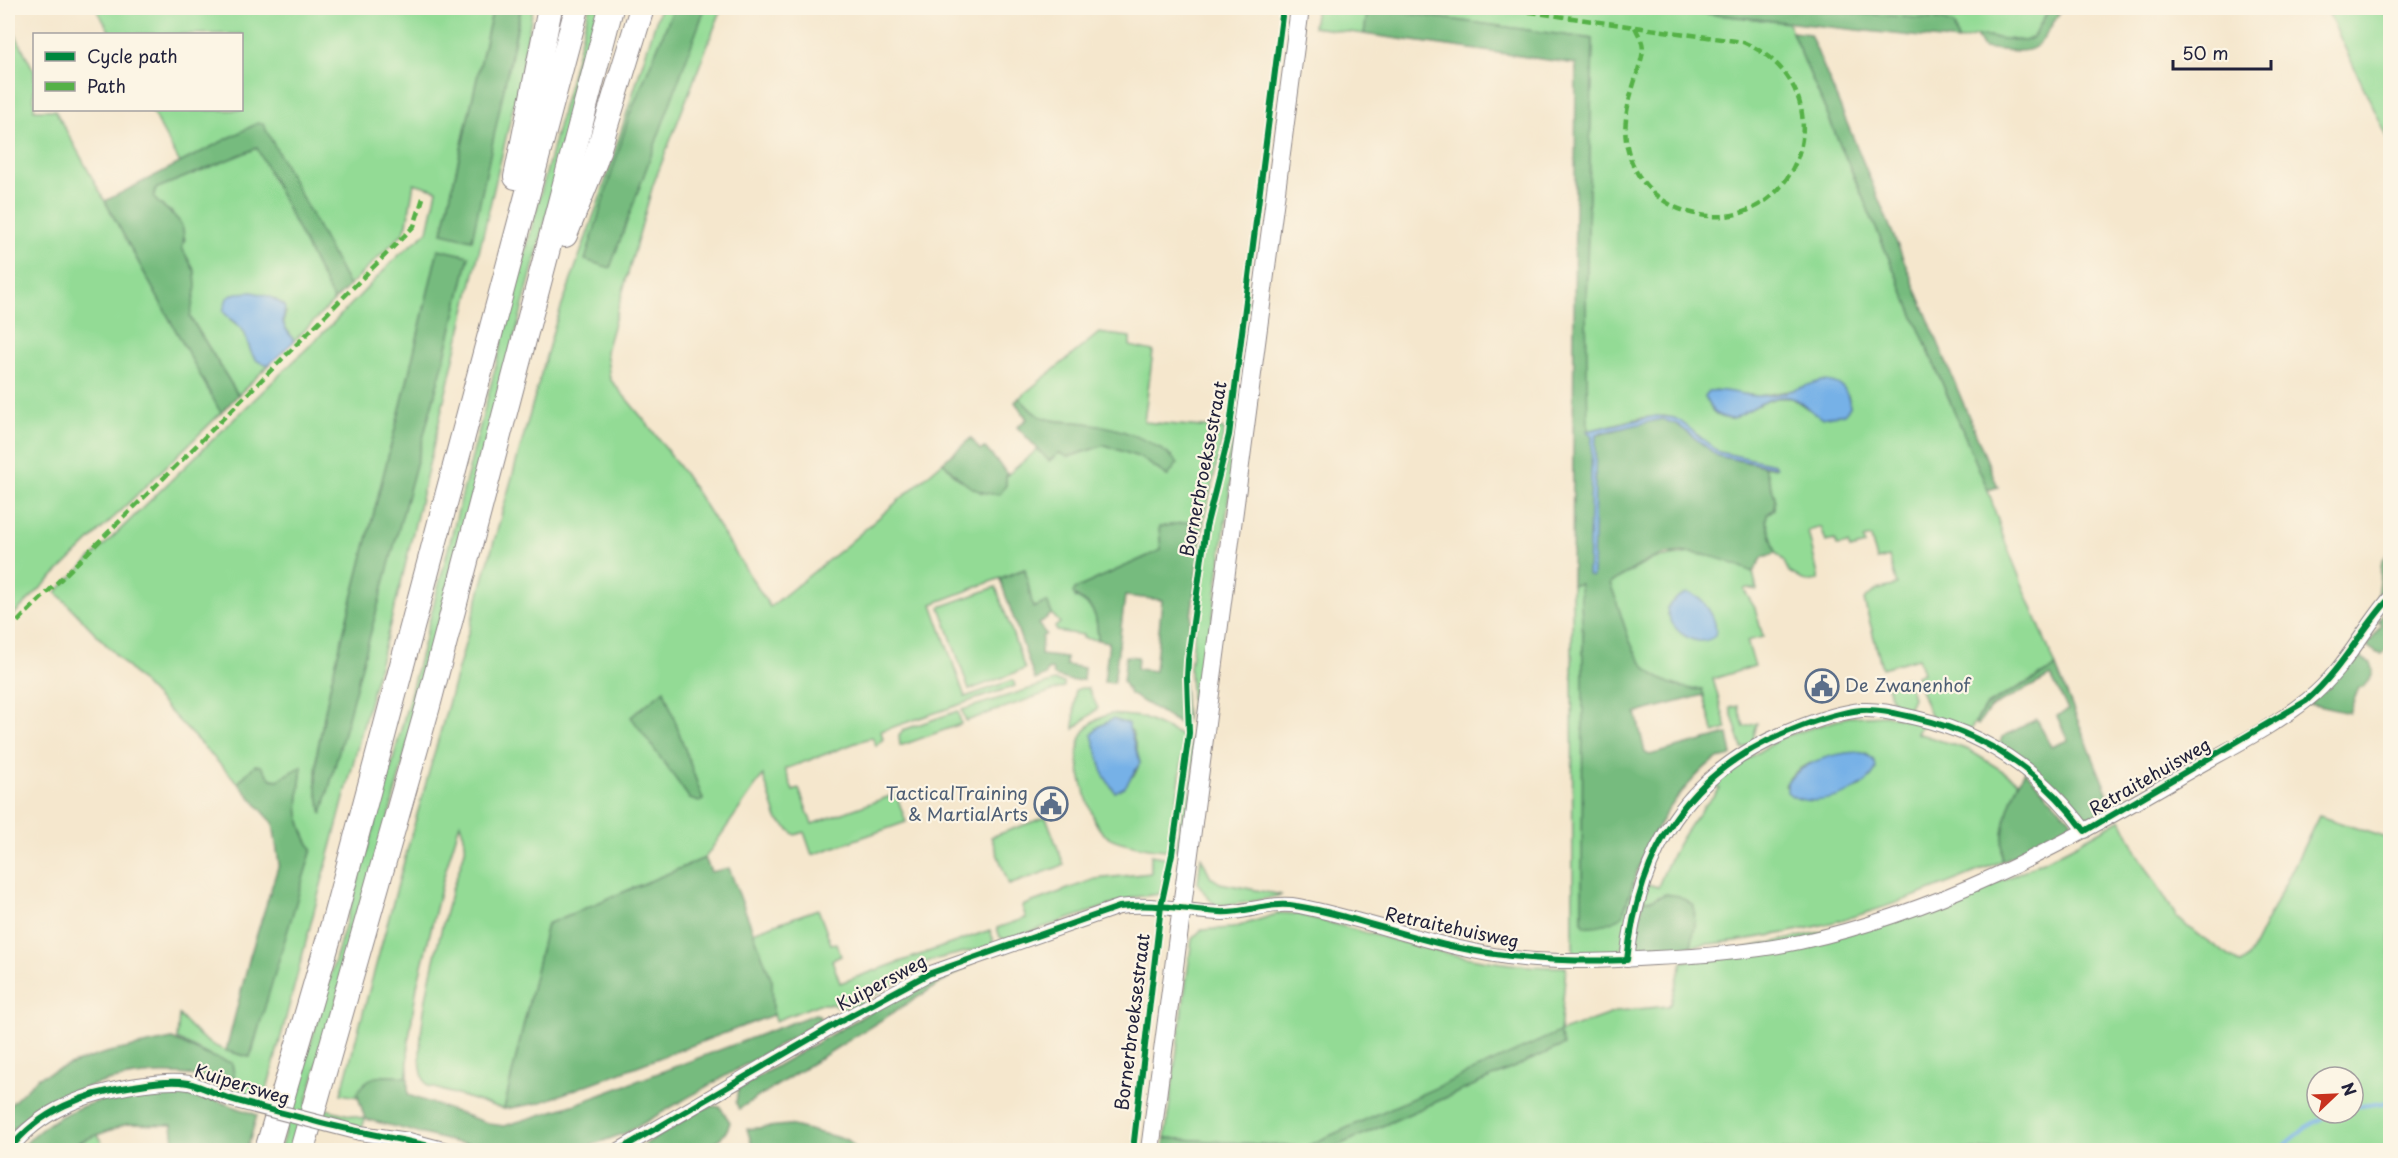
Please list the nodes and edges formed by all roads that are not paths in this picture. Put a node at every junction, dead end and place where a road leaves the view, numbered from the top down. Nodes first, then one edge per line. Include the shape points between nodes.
1 (550, 8) edge
2 (577, 8) edge
3 (611, 8) edge
4 (642, 8) edge
5 (1300, 8) edge
6 (507, 268) junction
7 (528, 328) junction
8 (2391, 598) edge
9 (2085, 831) junction
10 (1183, 908) junction
11 (1627, 960) junction
12 (9, 1150) edge
13 (267, 1150) edge
14 (302, 1150) edge
15 (447, 1150) edge
16 (619, 1150) edge
17 (1150, 1150) edge

1 - 6 highway via 506,219
2 - 6 highway
3 - 7 highway
4 - 7 highway via 595,161
5 - 10 main road, Bornerbroeksestraat
6 - 13 highway via 333,924
7 - 14 highway via 428,706
8 - 9 street, Retraitehuisweg via 2335,673 2306,701
9 - 11 street, Retraitehuisweg via 1976,884 1853,929 1796,943
9 - 11 street, Retraitehuisweg via 2037,777 1985,741 1945,725 1898,714 1864,710 1837,715 1774,737 1739,756 1713,774 1692,797 1672,821 1650,866
10 - 11 street, Retraitehuisweg via 1221,913 1269,905 1296,906 1503,956
10 - 16 street, Kuipersweg via 1146,904 1119,907 928,974
10 - 17 main road, Bornerbroeksestraat
12 - 15 street, Kuipersweg, bridge via 32,1125 95,1093 173,1082 190,1083 232,1100 360,1133

